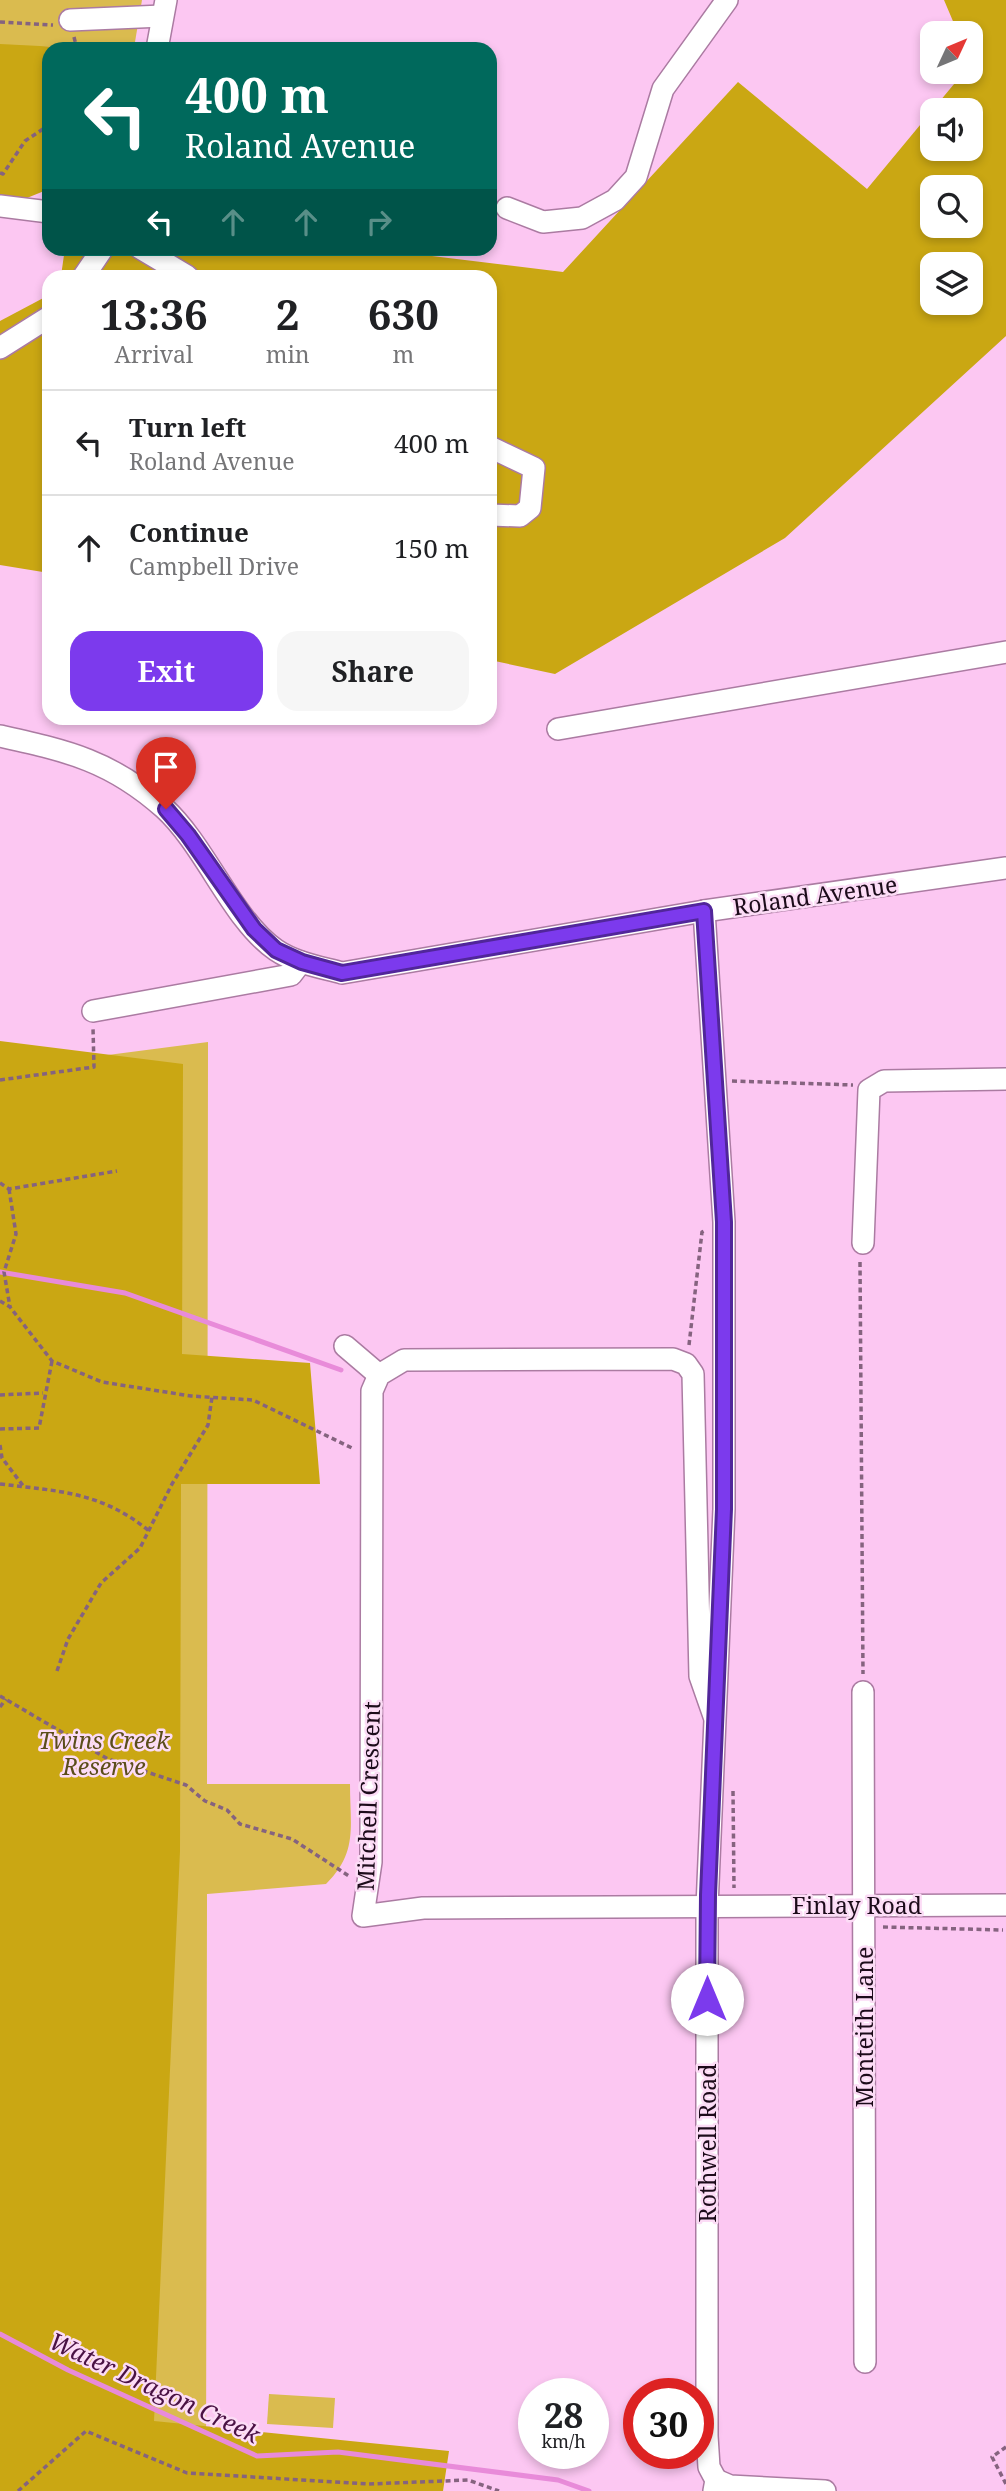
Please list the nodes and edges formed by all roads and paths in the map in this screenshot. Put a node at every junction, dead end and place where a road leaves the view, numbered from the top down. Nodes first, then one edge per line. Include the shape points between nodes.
1 (727, 0) edge
2 (164, 8) edge
3 (70, 20) joint
4 (0, 22) edge
5 (158, 42) edge
6 (42, 130) edge
7 (0, 173) edge
8 (0, 206) edge
9 (506, 208) dead end
10 (42, 211) edge
11 (153, 256) edge
12 (177, 270) edge
13 (42, 321) edge
14 (0, 348) edge
15 (497, 450) edge
16 (497, 515) edge
17 (1006, 652) edge
18 (558, 729) dead end
19 (0, 736) edge
20 (1006, 868) edge
21 (704, 911) junction
22 (302, 962) junction
23 (93, 1011) joint
24 (1006, 1079) edge
25 (0, 1080) edge
26 (713, 1081) junction
27 (873, 1085) junction
28 (117, 1171) dead end
29 (0, 1183) edge
30 (9, 1189) junction
31 (702, 1232) dead end
32 (863, 1243) joint
33 (0, 1301) edge
34 (10, 1307) junction
35 (345, 1346) dead end
36 (52, 1361) junction
37 (687, 1364) junction
38 (379, 1375) junction
39 (44, 1393) junction
40 (0, 1395) edge
41 (212, 1397) junction
42 (0, 1429) edge
43 (0, 1445) edge
44 (371, 1457) junction
45 (0, 1484) edge
46 (24, 1487) junction
47 (149, 1531) junction
48 (57, 1671) dead end
49 (863, 1692) joint
50 (0, 1696) edge
51 (6, 1699) junction
52 (0, 1707) edge
53 (714, 1716) junction
54 (367, 1890) junction
55 (864, 1905) junction
56 (1006, 1905) edge
57 (707, 1907) junction
58 (865, 2362) dead end
59 (1006, 2447) edge
60 (1006, 2484) edge
61 (715, 2485) edge
62 (18, 2491) edge
63 (499, 2491) edge
64 (825, 2491) edge

1 - 9 street via 663,89 636,177 615,200 582,218 543,222
2 - 3 street
2 - 5 street
3 - 4 path via 52,25
6 - 7 path via 25,141
8 - 10 street
11 - 12 street
13 - 14 street
15 - 16 street via 534,468 530,508 520,516
17 - 18 street
19 - 22 street, Roland Avenue via 81,755 141,789 188,835 254,929 276,950
20 - 21 street, Roland Avenue
21 - 22 street, Roland Avenue via 342,973
21 - 26 street, Rothwell Road
22 - 23 street via 291,975
23 - 25 path via 94,1067
24 - 27 street
26 - 27 path
26 - 53 street, Rothwell Road via 724,1222 724,1509
27 - 32 street via 867,1095
28 - 30 path
29 - 30 path
30 - 34 path via 16,1234 4,1272
31 - 37 path
32 - 49 path
33 - 34 path
34 - 36 path
35 - 38 street
36 - 39 path
36 - 41 path via 102,1382
37 - 38 street via 673,1359 404,1360
37 - 53 street via 693,1374 700,1676
38 - 44 street, Mitchell Crescent via 372,1391
39 - 40 path
39 - 42 path via 39,1428
41 - 44 path via 253,1400
41 - 47 path via 208,1425
43 - 46 path via 2,1458
44 - 54 street, Mitchell Crescent via 371,1862
45 - 46 path
46 - 47 path via 85,1494 127,1512
47 - 48 path via 140,1548 101,1583 68,1639
49 - 55 street, Monteith Lane
50 - 51 path
51 - 52 path
51 - 54 path via 108,1759 186,1785 205,1801 228,1810 240,1824 292,1839
53 - 57 street, Rothwell Road
54 - 57 street, Mitchell Crescent via 363,1916 423,1908
55 - 56 street, Finlay Road
55 - 57 street, Finlay Road
55 - 58 street, Monteith Lane
57 - 61 street, Rothwell Road via 708,2436
59 - 60 path via 992,2457
61 - 64 street
62 - 63 path via 86,2431 187,2473 369,2484 468,2480

